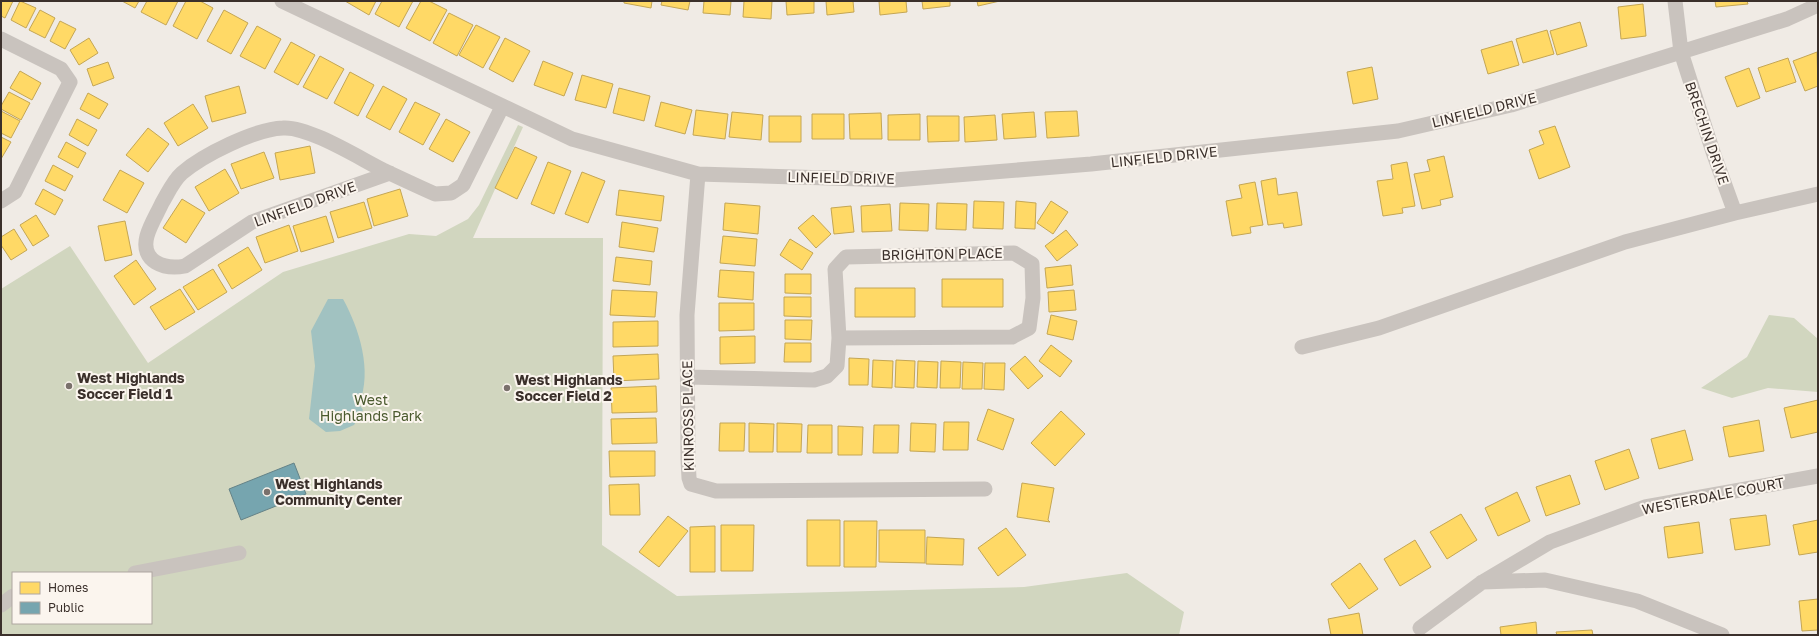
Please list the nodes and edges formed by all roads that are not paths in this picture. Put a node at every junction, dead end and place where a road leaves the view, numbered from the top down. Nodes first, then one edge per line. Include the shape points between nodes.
1 (282, 1) edge
2 (1675, 1) edge
3 (1818, 5) edge
4 (1, 39) edge
5 (1681, 52) junction
6 (502, 107) junction
7 (390, 173) junction
8 (698, 174) junction
9 (1818, 194) edge
10 (1, 201) edge
11 (1735, 213) junction
12 (839, 338) junction
13 (1302, 347) dead end
14 (688, 377) junction
15 (1818, 476) edge
16 (985, 489) dead end
17 (239, 553) dead end
18 (140, 572) edge
19 (1481, 582) junction
20 (12, 597) edge
21 (1, 605) edge
22 (1420, 628) dead end
23 (1697, 630) edge
24 (1722, 635) edge

1 - 6 street, LINFIELD DRIVE
2 - 5 street, BRECHIN DRIVE
3 - 5 street, LINFIELD DRIVE via 1787,19
4 - 10 street via 62,69 70,82 15,192
5 - 8 street, LINFIELD DRIVE via 1511,105 1398,131 1091,164 895,180
5 - 11 street, BRECHIN DRIVE
6 - 7 street, LINFIELD DRIVE via 463,185 452,193 435,194
6 - 8 street, LINFIELD DRIVE via 572,139
7 - 7 street, LINFIELD DRIVE via 314,134 284,127 249,136 212,153 182,173 171,188 146,237 149,256 156,263 166,267 185,266 252,222
8 - 14 street, KINROSS PLACE via 687,315
9 - 11 street
11 - 13 street via 1625,242 1380,328
12 - 12 street, BRIGHTON PLACE via 1012,337 1029,328 1033,298 1032,264 1014,253 846,256 835,269
12 - 14 street, BRIGHTON PLACE via 837,366 826,376 814,380
14 - 16 street, KINROSS PLACE via 688,459 691,484 716,491
15 - 19 street, WESTERDALE COURT via 1645,507 1550,542
17 - 18 street
19 - 22 street, WESTERDALE COURT
19 - 23 street via 1545,580 1637,601
20 - 21 street
23 - 24 street

